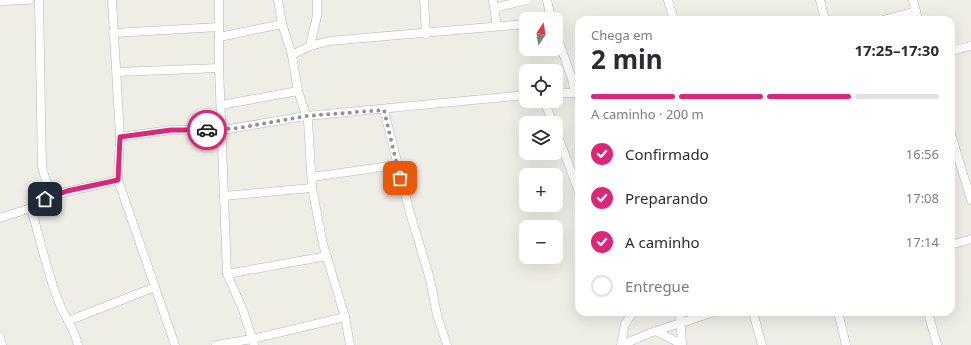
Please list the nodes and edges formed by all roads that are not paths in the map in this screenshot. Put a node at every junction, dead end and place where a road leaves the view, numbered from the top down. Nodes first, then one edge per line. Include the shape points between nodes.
1 (29, 0) edge
2 (39, 0) edge
3 (112, 0) edge
4 (219, 0) edge
5 (278, 0) edge
6 (317, 0) edge
7 (424, 0) edge
8 (527, 0) edge
9 (547, 0) edge
10 (668, 0) edge
11 (820, 0) edge
12 (913, 0) edge
13 (0, 1) edge
14 (494, 4) edge
15 (916, 11) junction
16 (550, 12) edge
17 (673, 16) edge
18 (824, 16) edge
19 (898, 16) edge
20 (917, 16) edge
21 (282, 24) junction
22 (519, 24) edge
23 (497, 26) junction
24 (219, 27) junction
25 (113, 33) junction
26 (426, 34) junction
27 (219, 37) junction
28 (310, 46) junction
29 (971, 46) edge
30 (955, 50) edge
31 (563, 53) edge
32 (292, 55) junction
33 (219, 68) junction
34 (117, 72) junction
35 (575, 87) edge
36 (298, 91) junction
37 (563, 93) edge
38 (575, 93) edge
39 (519, 96) edge
40 (221, 105) junction
41 (384, 110) junction
42 (306, 116) junction
43 (223, 130) junction
44 (120, 137) junction
45 (955, 147) edge
46 (563, 150) edge
47 (397, 165) junction
48 (312, 177) junction
49 (118, 180) junction
50 (575, 181) edge
51 (312, 188) junction
52 (53, 195) junction
53 (224, 196) junction
54 (971, 200) edge
55 (31, 208) junction
56 (0, 218) edge
57 (971, 239) edge
58 (955, 244) edge
59 (327, 256) junction
60 (227, 274) junction
61 (155, 287) junction
62 (630, 316) edge
63 (680, 316) edge
64 (702, 316) edge
65 (754, 316) edge
66 (839, 316) edge
67 (929, 316) edge
68 (345, 317) junction
69 (68, 321) junction
70 (681, 323) junction
71 (656, 332) junction
72 (0, 337) edge
73 (253, 342) edge
74 (682, 344) edge
75 (2, 345) edge
76 (78, 345) edge
77 (175, 345) edge
78 (216, 345) edge
79 (350, 345) edge
80 (447, 345) edge
81 (622, 345) edge
82 (762, 345) edge
83 (846, 345) edge
84 (937, 345) edge

1 - 13 street
2 - 52 street via 42,168
3 - 25 street
4 - 24 street
5 - 21 street
6 - 28 street via 317,16
7 - 26 street
8 - 14 street
9 - 16 street
10 - 17 street
11 - 18 street
12 - 15 street
14 - 23 street
15 - 19 street
15 - 20 street
21 - 27 street
21 - 32 street
22 - 23 street
23 - 26 street
24 - 25 street
24 - 27 street
25 - 34 street
26 - 28 street via 329,41
27 - 33 street
28 - 32 street
29 - 30 street
31 - 35 street
32 - 36 street
33 - 34 street
33 - 40 street
34 - 44 street
36 - 40 street
36 - 42 street
37 - 38 street
39 - 41 street
40 - 43 street
41 - 42 street
41 - 47 street
42 - 43 street
42 - 48 street
43 - 44 street via 171,130
43 - 53 street
44 - 49 street
45 - 54 street
46 - 50 street
47 - 48 street
47 - 80 street
48 - 51 street
49 - 52 street
49 - 61 street
51 - 53 street
51 - 59 street
52 - 55 street
53 - 60 street
55 - 56 street
55 - 69 street via 58,300
57 - 58 street
59 - 60 street
59 - 68 street
60 - 73 street
61 - 69 street
61 - 77 street
62 - 81 street via 625,324
63 - 70 street
64 - 70 street
65 - 82 street
66 - 83 street
67 - 84 street
68 - 73 street
68 - 79 street
69 - 76 street via 73,327
70 - 71 street
70 - 74 street
71 - 74 street
71 - 81 street
72 - 75 street
73 - 78 street

